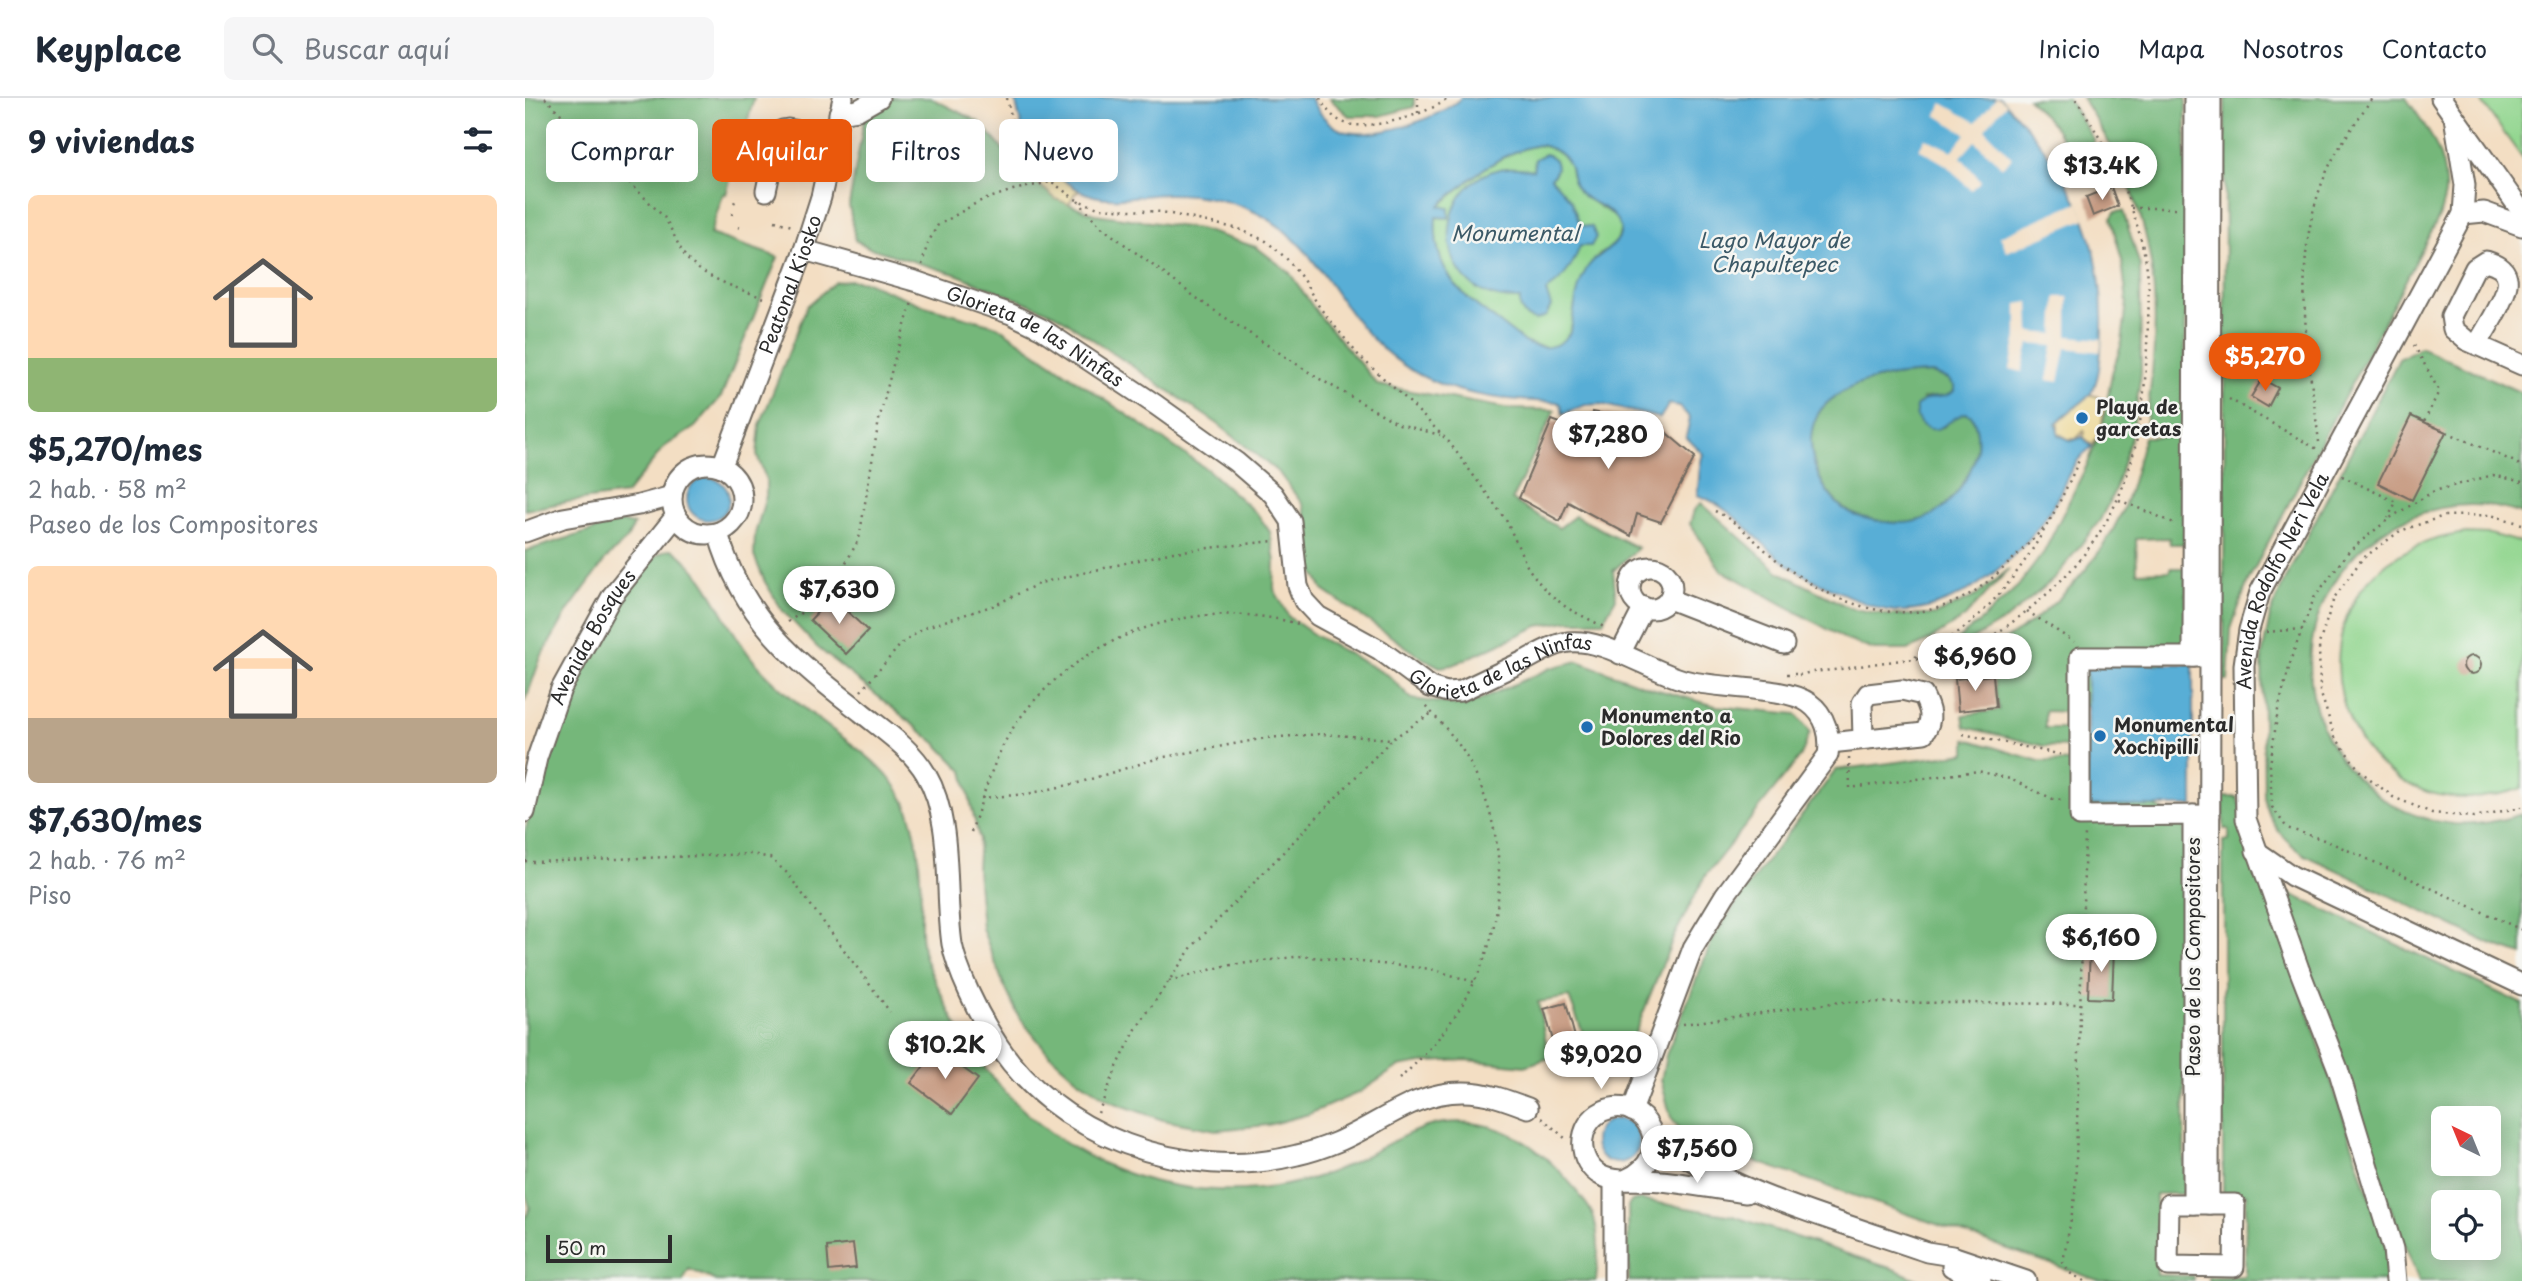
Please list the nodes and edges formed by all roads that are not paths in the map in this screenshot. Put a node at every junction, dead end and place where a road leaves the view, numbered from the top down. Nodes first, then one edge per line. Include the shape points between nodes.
1 (879, 98) edge
2 (2194, 98) edge
3 (2211, 98) edge
4 (2441, 98) edge
5 (841, 106) edge
6 (2454, 117) junction
7 (768, 182) edge
8 (824, 182) edge
9 (2465, 185) junction
10 (766, 191) dead end
11 (2484, 212) junction
12 (2522, 212) edge
13 (2463, 214) junction
14 (2522, 226) edge
15 (804, 250) junction
16 (2477, 345) dead end
17 (2522, 365) edge
18 (722, 466) junction
19 (672, 496) junction
20 (676, 516) junction
21 (525, 532) edge
22 (718, 533) junction
23 (1669, 599) junction
24 (1644, 607) junction
25 (1784, 644) dead end
26 (1624, 646) junction
27 (2201, 657) junction
28 (525, 812) edge
29 (2202, 815) junction
30 (2256, 851) junction
31 (2522, 985) edge
32 (1528, 1108) road end
33 (1632, 1111) junction
34 (1653, 1135) junction
35 (1620, 1179) junction
36 (1765, 1195) junction
37 (2201, 1204) junction
38 (1927, 1252) junction
39 (2201, 1274) edge
40 (1614, 1281) edge
41 (1981, 1281) edge
42 (2026, 1281) edge
43 (2396, 1281) edge

1 - 5 street via 858,110
2 - 27 street, Paseo de los Compositores via 2193,531
3 - 27 street, Paseo de los Compositores via 2211,389
4 - 6 street
6 - 9 street, Avenida Rodolfo Neri Vela
6 - 12 street
7 - 10 street
8 - 15 street, Peatonal Kiosko
9 - 11 street
9 - 13 street, Avenida Rodolfo Neri Vela
11 - 13 street
11 - 14 street
13 - 30 street, Avenida Rodolfo Neri Vela via 2270,572 2253,612 2244,665 2244,804
15 - 18 street, Peatonal Kiosko
15 - 26 street, Glorieta de las Ninfas via 978,301 1021,319 1156,405 1273,494 1291,521 1298,586 1318,616 1380,650 1430,687 1461,691 1561,643
16 - 17 street
18 - 19 street via 689,468 674,485
18 - 22 street via 740,483 743,495 737,518
19 - 20 street
19 - 21 street via 563,518
20 - 22 street via 692,531
20 - 28 street, Avenida Bosques via 612,596 561,689 537,758
22 - 32 street via 726,563 771,634 804,667 895,739 925,772 940,805 953,947 973,1002 1030,1084 1067,1114 1150,1152 1206,1164 1296,1155 1339,1141 1403,1106 1444,1093 1498,1097
23 - 24 street via 1659,608
23 - 24 street via 1668,576 1658,568 1640,569 1630,590
23 - 25 street
24 - 26 street
26 - 33 street, Glorieta de las Ninfas via 1664,673 1685,680 1730,688 1780,683 1808,702 1847,741 1828,755 1708,921 1693,948
27 - 29 street, Paseo de los Compositores
27 - 29 street, Paseo de los Compositores via 2080,657 2080,758 2083,809
29 - 37 street, Paseo de los Compositores
30 - 31 street via 2291,876
30 - 43 street, Avenida Rodolfo Neri Vela via 2342,1082 2393,1249
33 - 34 street via 1645,1120
33 - 35 street via 1614,1108 1594,1117 1583,1136 1584,1157 1592,1169
34 - 35 street via 1647,1165 1638,1174
34 - 36 street via 1691,1160
35 - 36 street
35 - 40 street
36 - 38 street
37 - 39 street via 2169,1204 2168,1266
37 - 39 street via 2235,1204 2234,1267
38 - 41 street
38 - 42 street

